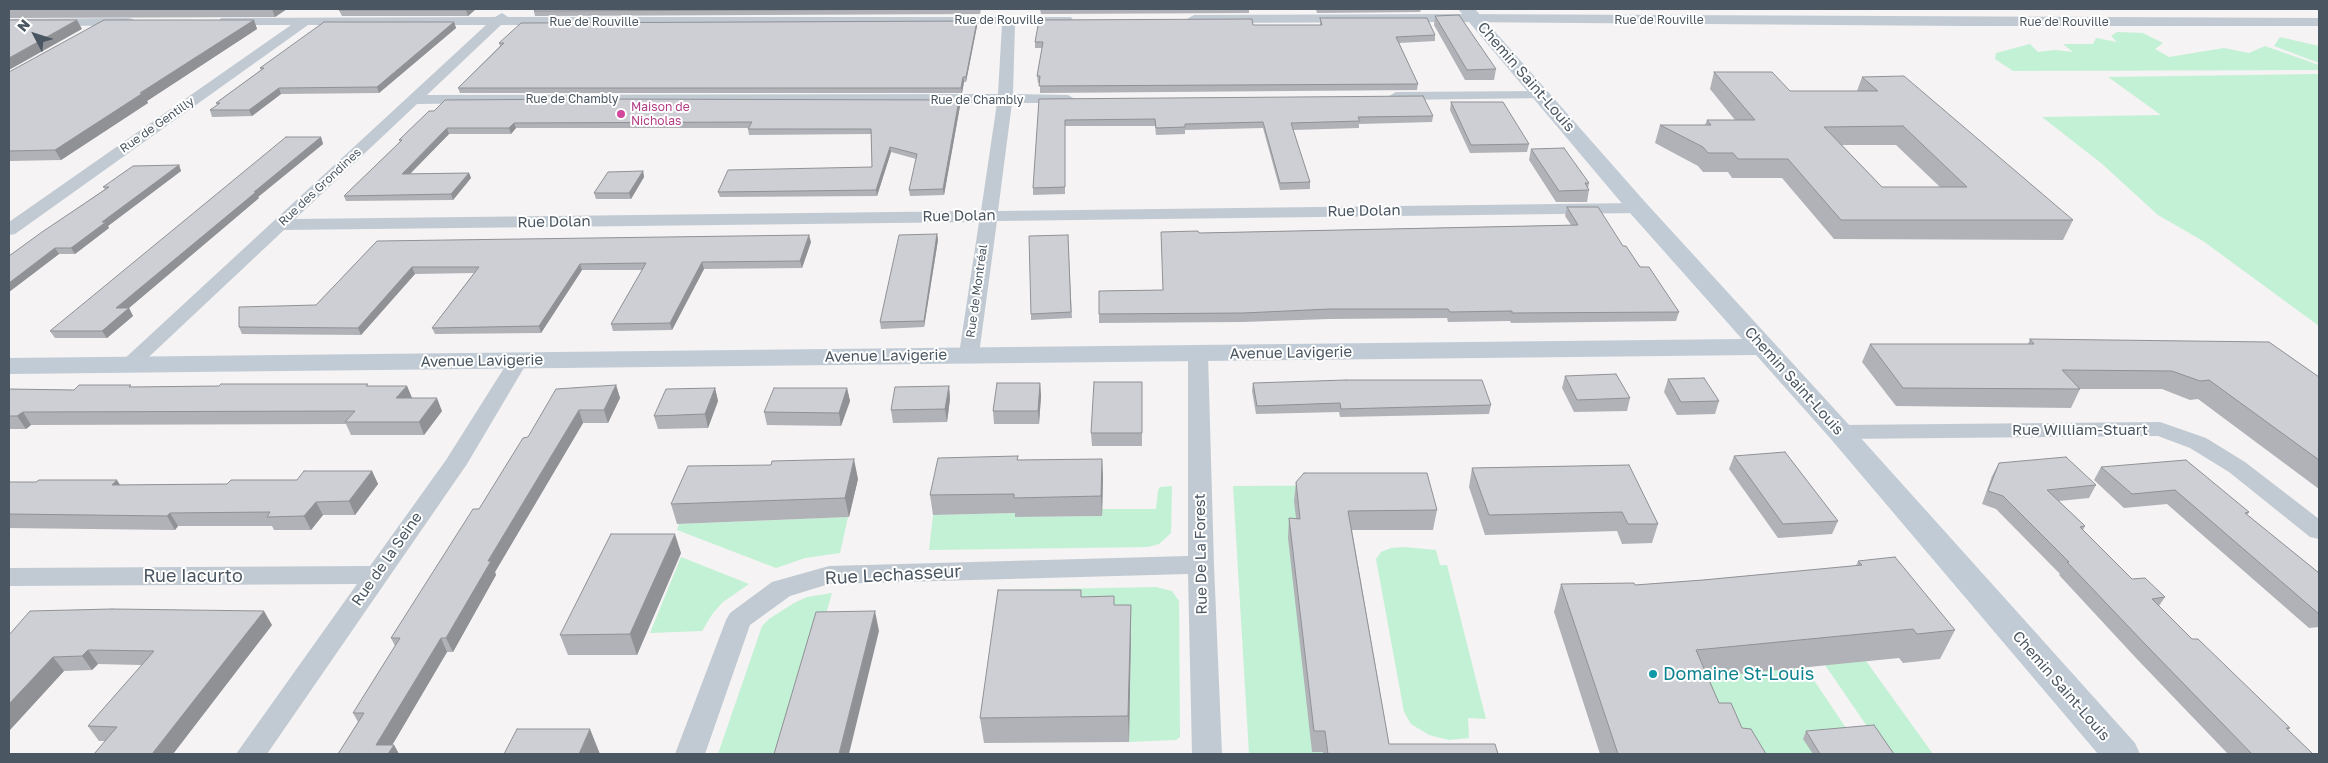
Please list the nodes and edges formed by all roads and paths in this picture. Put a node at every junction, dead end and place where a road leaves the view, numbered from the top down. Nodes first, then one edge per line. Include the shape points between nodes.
1 (512, 9) edge
2 (1470, 13) edge
3 (1286, 14) edge
4 (1178, 19) edge
5 (1009, 20) junction
6 (1083, 20) edge
7 (305, 21) junction
8 (105, 22) junction
9 (145, 22) edge
10 (215, 22) edge
11 (497, 22) junction
12 (2319, 22) edge
13 (9, 23) edge
14 (81, 36) edge
15 (1541, 95) junction
16 (1384, 96) edge
17 (1080, 99) edge
18 (414, 100) junction
19 (1005, 100) junction
20 (1638, 208) junction
21 (988, 216) junction
22 (279, 225) junction
23 (9, 230) edge
24 (1764, 347) junction
25 (969, 354) junction
26 (1198, 354) junction
27 (518, 361) junction
28 (129, 365) junction
29 (9, 366) edge
30 (1840, 432) junction
31 (2319, 531) edge
32 (1200, 565) junction
33 (376, 575) junction
34 (14, 582) edge
35 (251, 754) edge
36 (690, 754) edge
37 (1207, 754) edge
38 (2120, 754) edge

1 - 11 street, Rue des Grondines
2 - 3 street, Rue de Rouville
2 - 12 street, Rue de Rouville via 1964,22
2 - 15 street, Chemin Saint-Louis
3 - 4 street, Rue de Rouville
5 - 6 street, Rue de Rouville
5 - 11 street, Rue de Rouville
5 - 19 street, Rue de Montréal
7 - 10 street, Rue de Rouville
7 - 11 street, Rue de Rouville
7 - 23 street, Rue de Gentilly
8 - 9 street
8 - 13 street
8 - 14 street
11 - 18 street, Rue des Grondines
15 - 16 street
15 - 20 street, Chemin Saint-Louis
17 - 19 street, Rue de Chambly
18 - 19 street, Rue de Chambly
18 - 22 street, Rue des Grondines
19 - 21 street, Rue de Montréal
20 - 21 street, Rue Dolan
20 - 24 street, Chemin Saint-Louis
21 - 22 street, Rue Dolan
21 - 25 street, Rue de Montréal
22 - 28 street, Rue des Grondines
24 - 26 street, Avenue Lavigerie
24 - 30 street, Chemin Saint-Louis
25 - 26 street, Avenue Lavigerie
25 - 27 street, Avenue Lavigerie
26 - 32 street, Rue De La Forest
27 - 28 street, Avenue Lavigerie
27 - 33 street, Rue de la Seine via 455,464
28 - 29 street, Avenue Lavigerie
30 - 31 street, Rue William-Stuart via 2160,429 2198,443 2237,467
30 - 38 street, Chemin Saint-Louis
32 - 36 street, Rue Lechasseur via 829,575 781,589 739,620
32 - 37 street, Rue De La Forest
33 - 34 street, Rue Iacurto
33 - 35 street, Rue de la Seine

